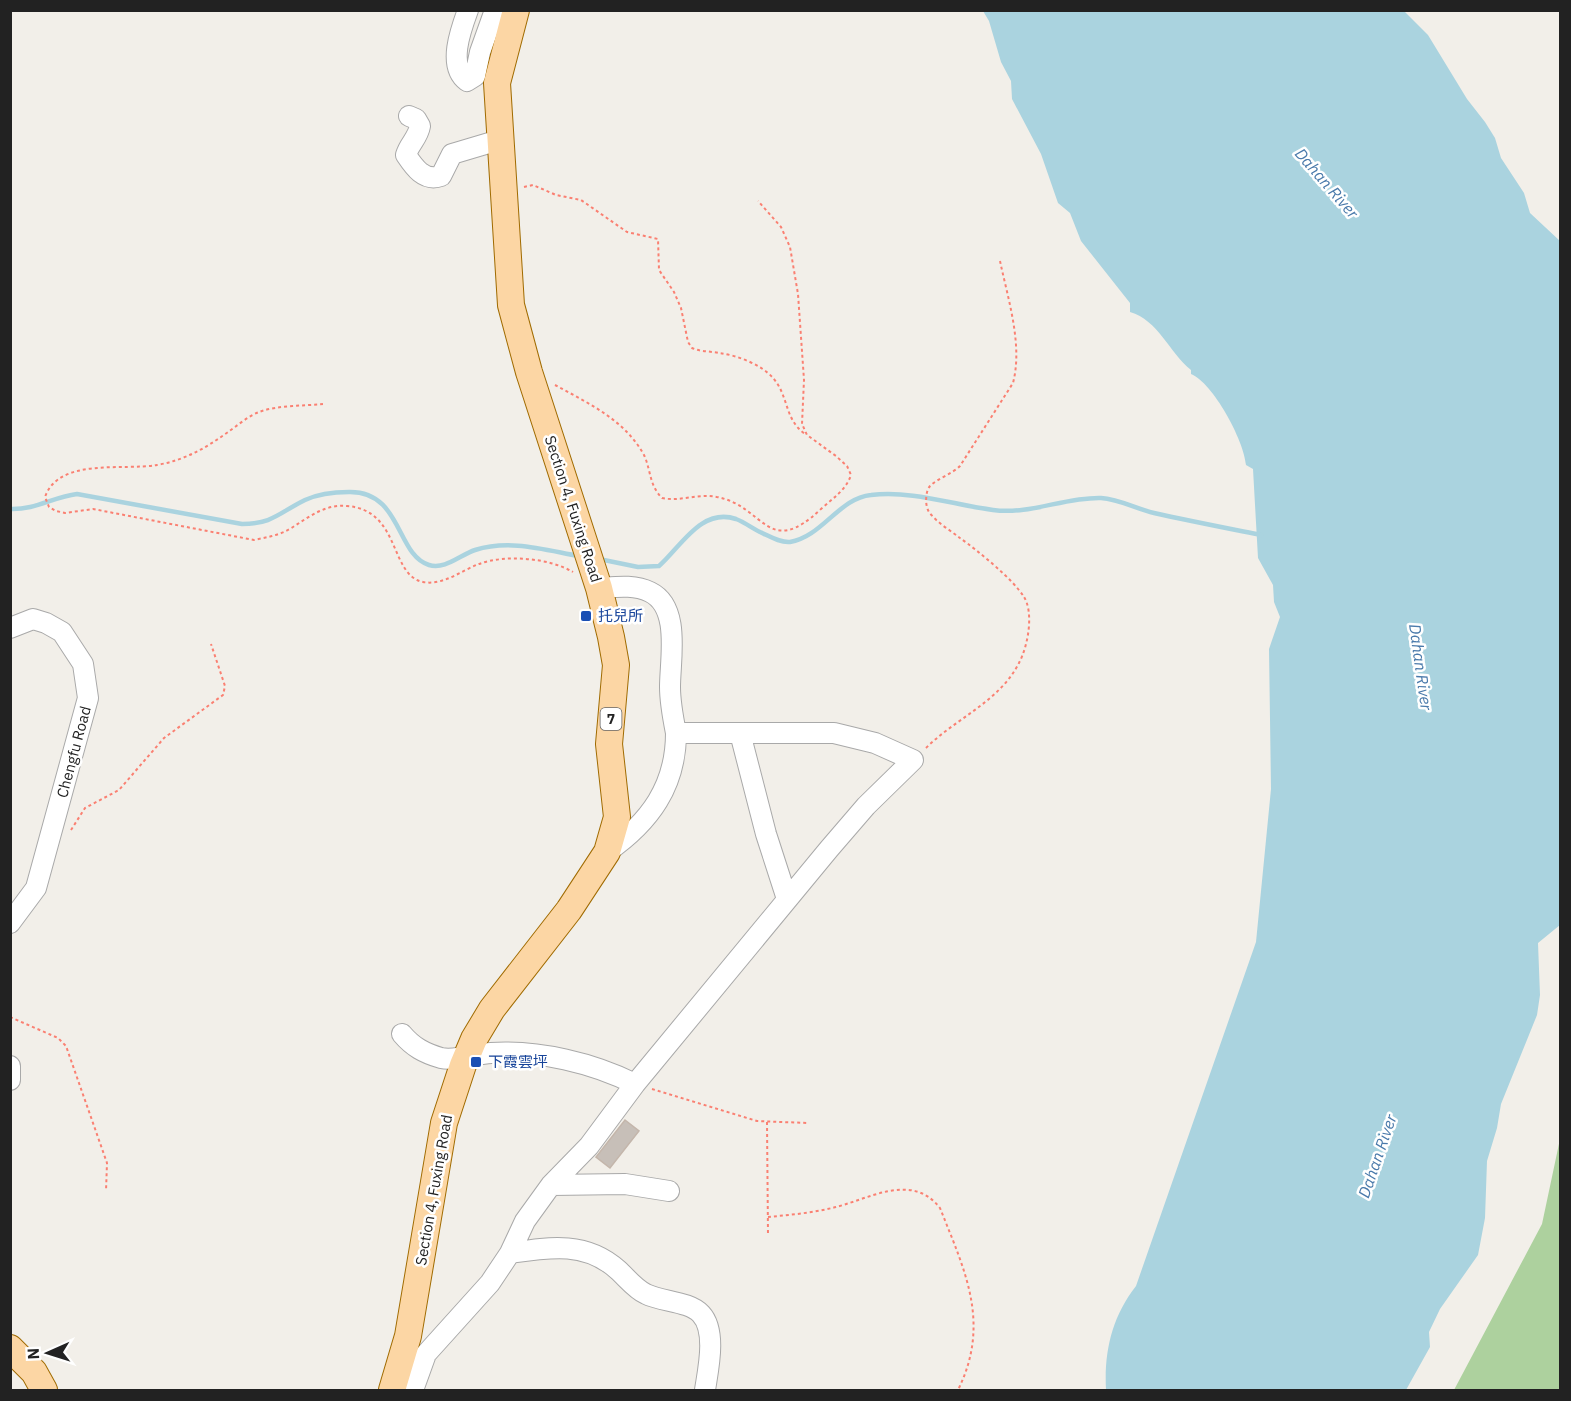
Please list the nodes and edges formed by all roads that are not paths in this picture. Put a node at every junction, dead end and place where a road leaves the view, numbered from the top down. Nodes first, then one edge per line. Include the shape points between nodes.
1 (468, 10) edge
2 (495, 10) edge
3 (516, 10) edge
4 (409, 116) dead end
5 (499, 140) junction
6 (599, 588) junction
7 (10, 628) edge
8 (676, 733) junction
9 (740, 733) junction
10 (607, 852) junction
11 (787, 899) junction
12 (10, 923) edge
13 (402, 1034) dead end
14 (467, 1056) junction
15 (10, 1066) edge
16 (10, 1080) edge
17 (635, 1084) junction
18 (551, 1185) junction
19 (669, 1191) dead end
20 (510, 1254) junction
21 (10, 1348) edge
22 (44, 1390) edge
23 (392, 1390) edge
24 (413, 1390) edge
25 (705, 1390) edge

1 - 2 street via 458,39 458,64 467,81 476,76
3 - 5 main road, Section 4, Fuxing Road / 7 via 497,83
4 - 5 street via 420,126 406,155 426,177 441,176 452,154
5 - 6 main road, Section 4, Fuxing Road / 7 via 511,305
6 - 8 street via 628,586 649,592 668,612 670,707
6 - 10 main road, Section 4, Fuxing Road / 7 via 616,665 609,744 616,817
7 - 12 street, Chengfu Road via 33,619 62,632 83,664 88,699 36,888
8 - 9 street
8 - 10 street via 674,765 662,794 646,818
9 - 11 street
9 - 11 street via 851,735 913,760 866,806
10 - 14 main road, Section 4, Fuxing Road / 7 via 492,1009
11 - 17 street
13 - 14 street via 414,1048 443,1058
14 - 17 street via 493,1052 568,1060
14 - 23 main road, Section 4, Fuxing Road / 7 via 444,1123 408,1336
15 - 16 street
17 - 18 street via 589,1146
18 - 19 street via 625,1184
18 - 20 street via 525,1221
20 - 24 street via 490,1283 426,1354
20 - 25 street via 546,1247 578,1248 601,1256 642,1293 692,1307 702,1315 709,1334
21 - 22 main road via 34,1372

